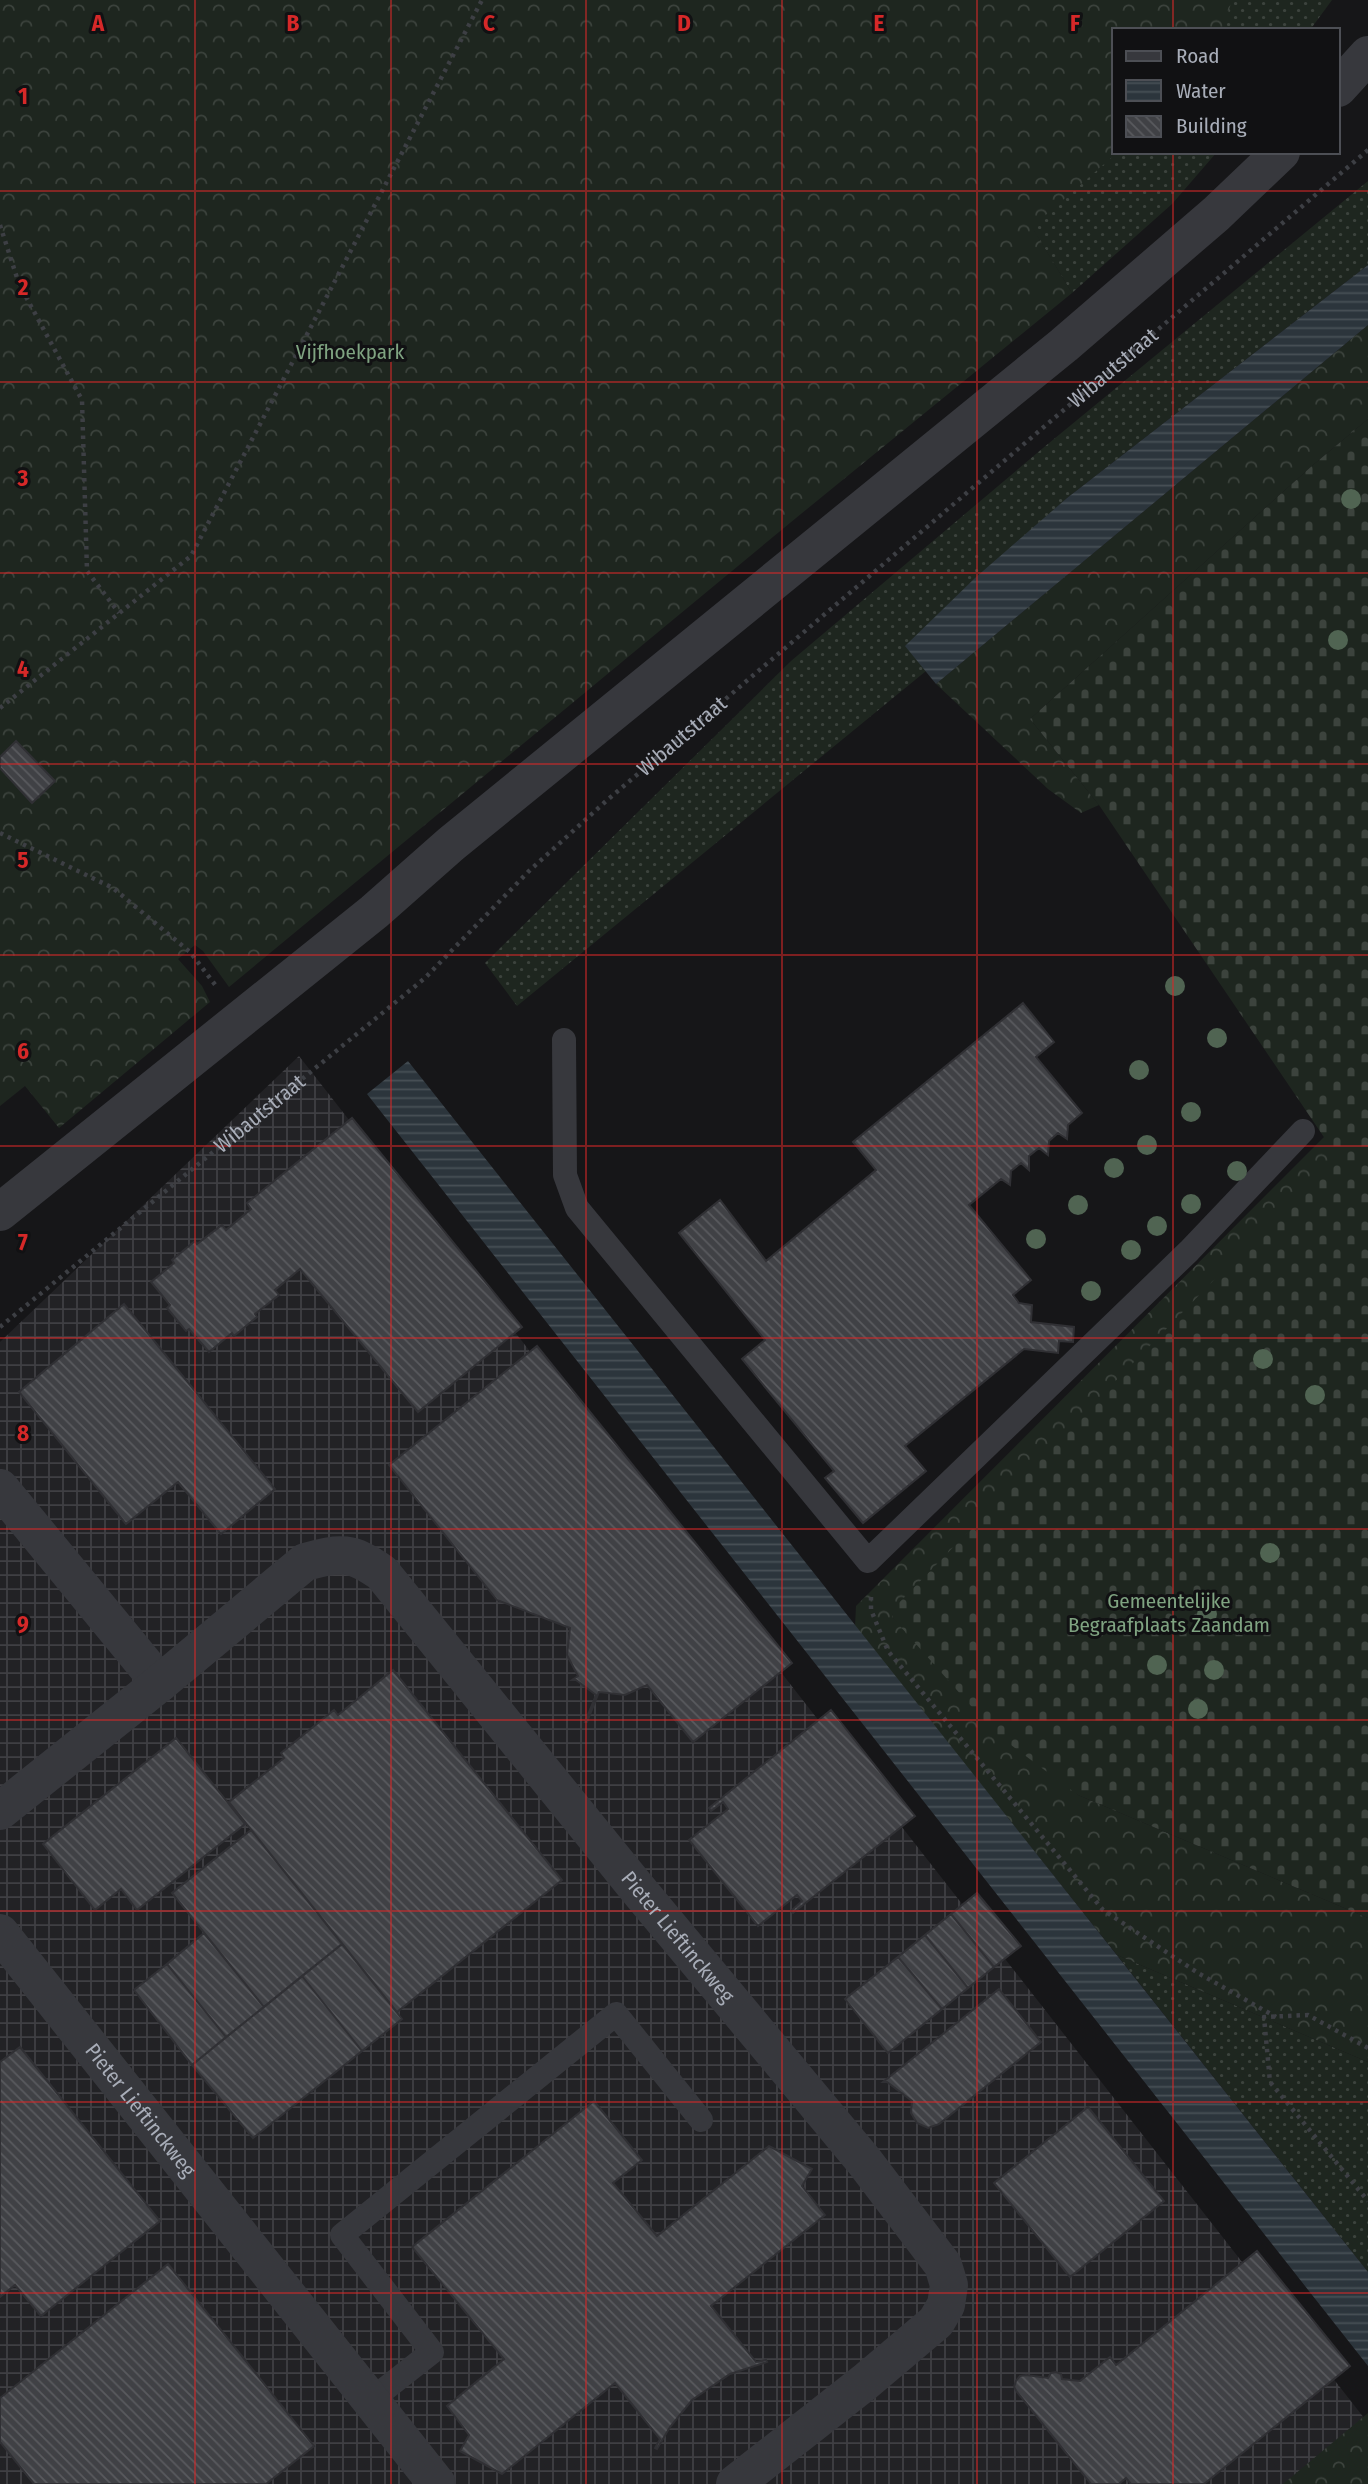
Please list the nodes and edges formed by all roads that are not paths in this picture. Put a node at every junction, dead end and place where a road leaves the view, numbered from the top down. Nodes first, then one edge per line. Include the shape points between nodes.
1 (1368, 55) edge
2 (1340, 86) edge
3 (1279, 154) edge
4 (564, 1040) dead end
5 (1303, 1131) dead end
6 (0, 1212) edge
7 (0, 1488) edge
8 (160, 1683) junction
9 (0, 1811) edge
10 (0, 1933) edge
11 (701, 2120) dead end
12 (371, 2400) junction
13 (437, 2484) edge
14 (735, 2484) edge

1 - 2 street
3 - 6 street via 1064,345 374,912
4 - 5 lane via 565,1175 577,1208 868,1561 1179,1261
7 - 8 street
8 - 9 street, Pieter Lieftinckweg
8 - 14 street, Pieter Lieftinckweg via 305,1562 333,1554 361,1558 382,1573 864,2161 943,2264 949,2285 946,2305 936,2322
10 - 12 street, Pieter Lieftinckweg
11 - 12 lane via 617,2014 342,2235 432,2352
12 - 13 street, Pieter Lieftinckweg

